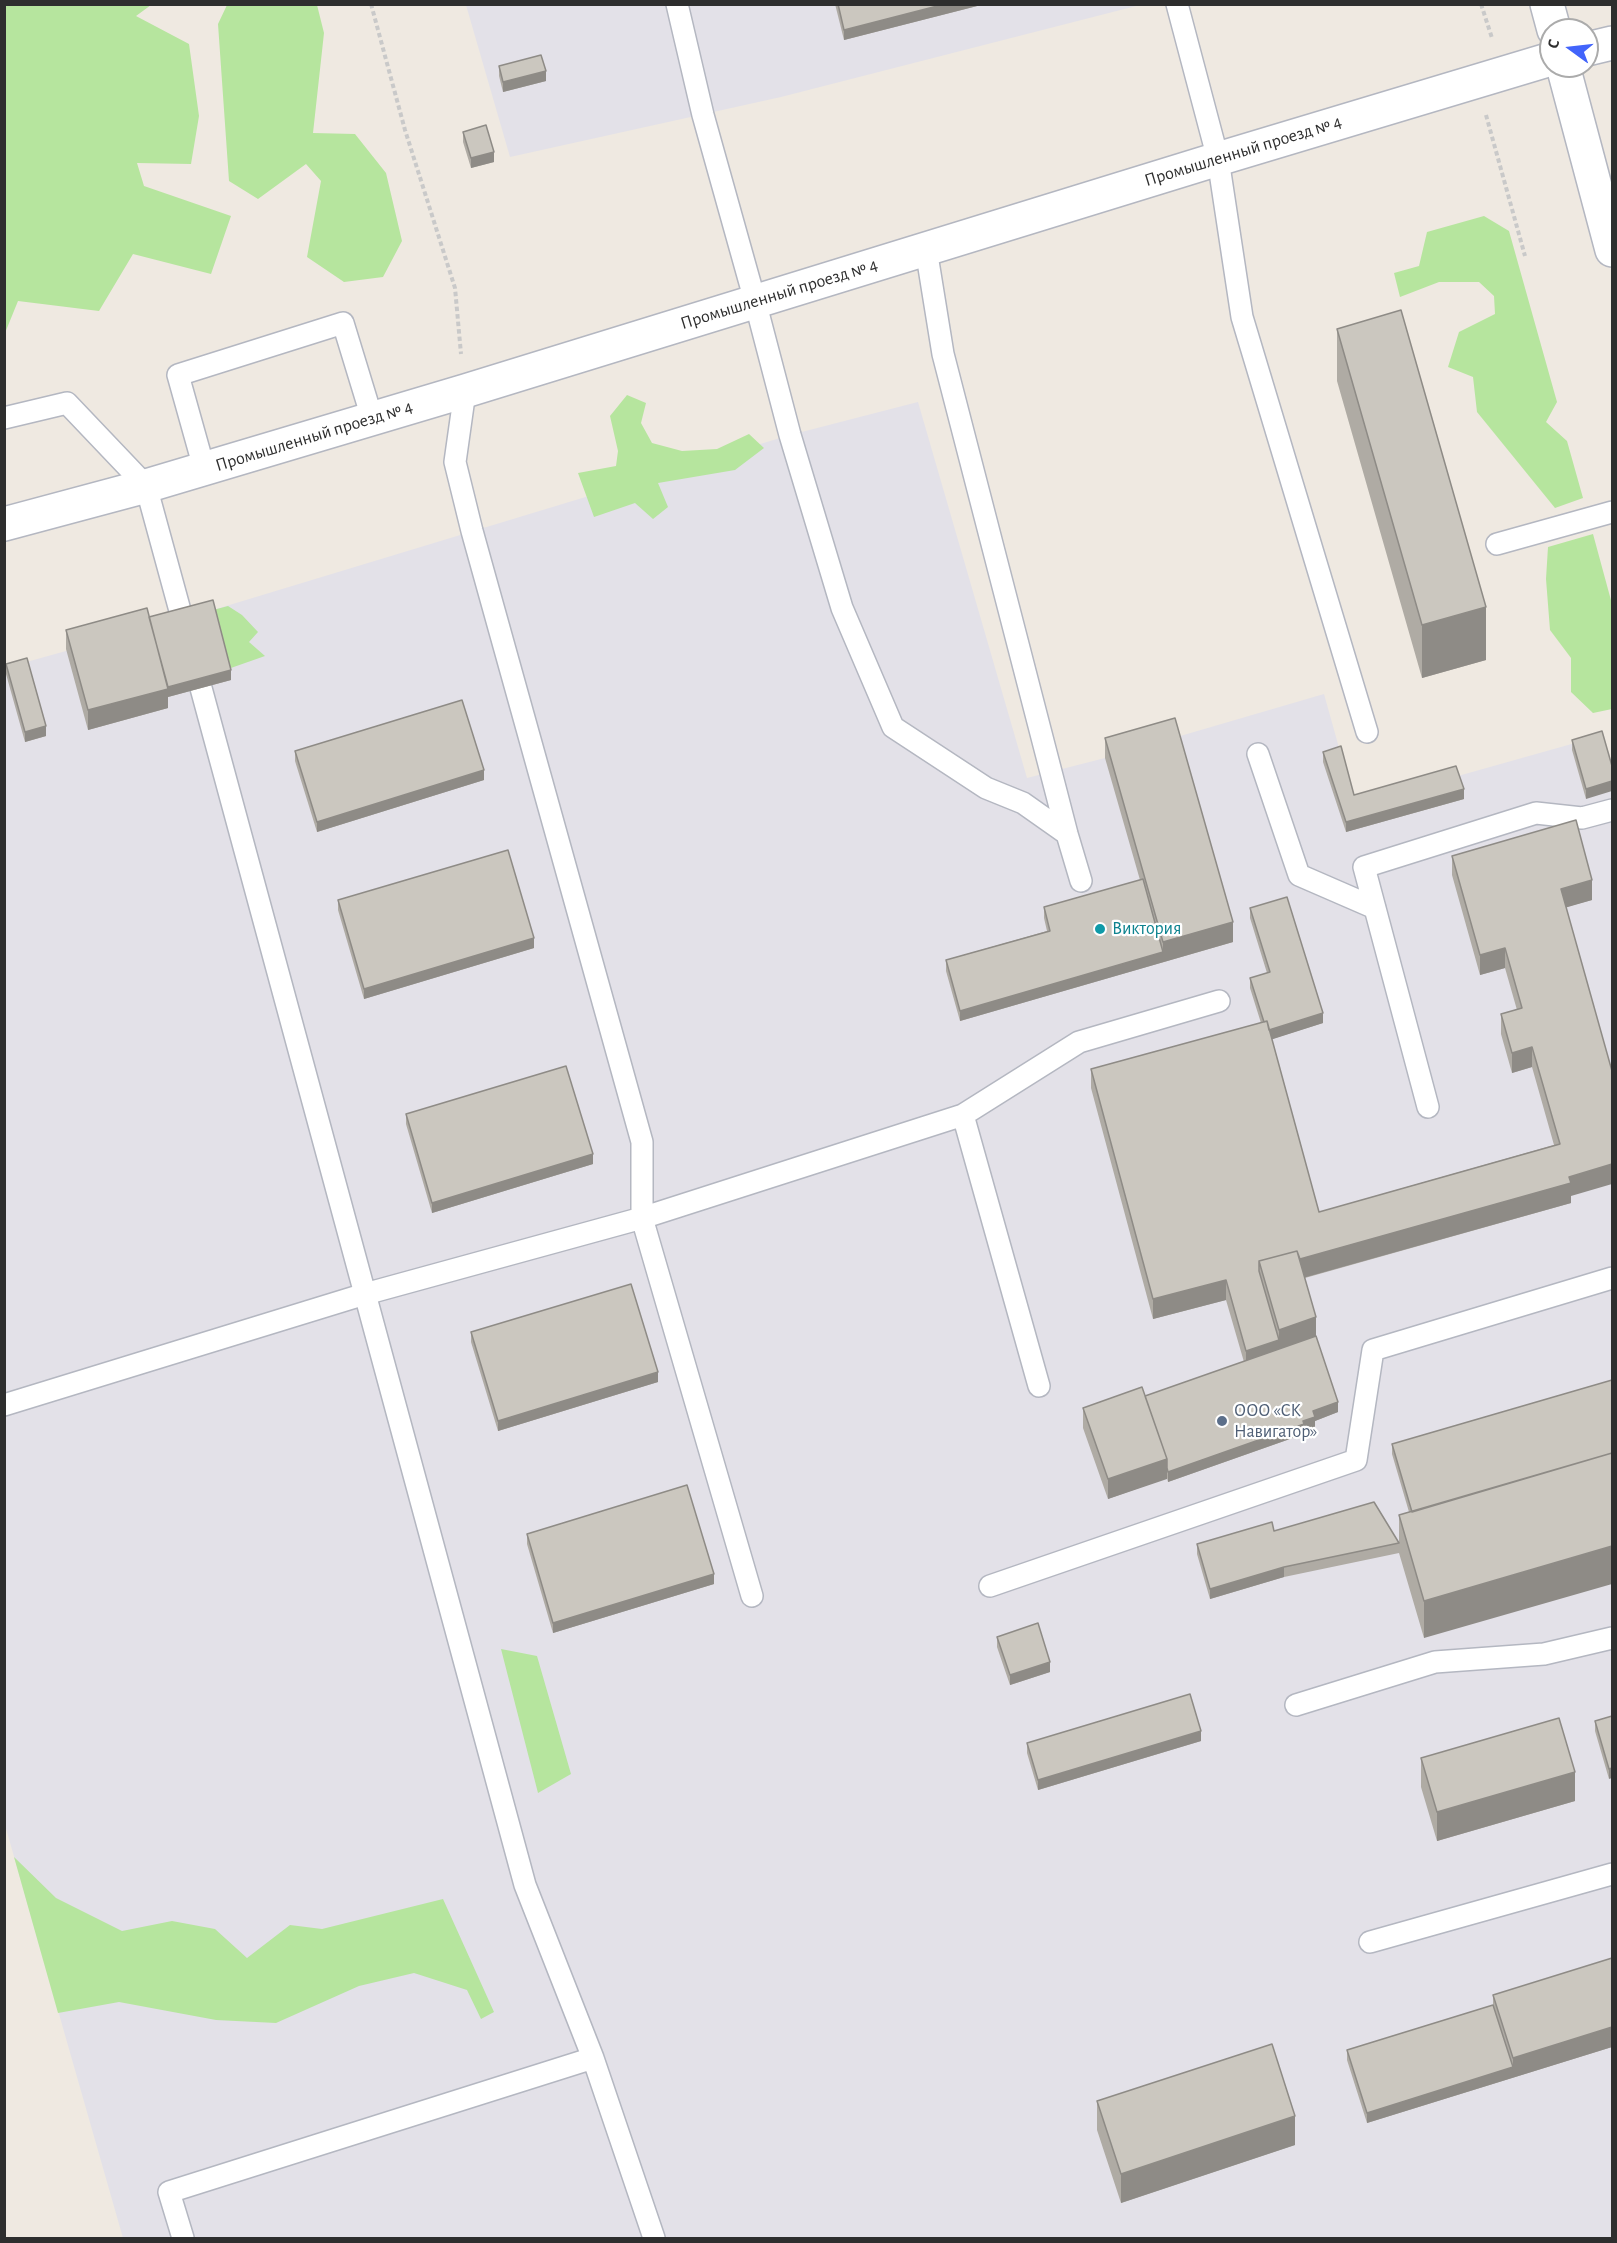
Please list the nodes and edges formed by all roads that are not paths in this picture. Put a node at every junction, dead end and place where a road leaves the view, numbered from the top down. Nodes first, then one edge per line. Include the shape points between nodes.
1 (676, 4) edge
2 (1177, 4) edge
3 (1539, 63) edge
4 (1566, 78) edge
5 (1218, 159) junction
6 (926, 249) junction
7 (1612, 250) edge
8 (755, 301) junction
9 (465, 391) junction
10 (4, 418) edge
11 (372, 418) junction
12 (204, 468) junction
13 (146, 486) junction
14 (1612, 512) edge
15 (4, 524) edge
16 (1497, 544) dead end
17 (182, 618) edge
18 (201, 688) edge
19 (1367, 732) dead end
20 (1258, 754) dead end
21 (1612, 810) edge
22 (1067, 834) junction
23 (1081, 881) dead end
24 (1375, 908) junction
25 (1219, 1001) dead end
26 (1428, 1107) dead end
27 (963, 1115) junction
28 (642, 1218) junction
29 (1612, 1278) edge
30 (365, 1294) junction
31 (1039, 1386) dead end
32 (4, 1405) edge
33 (990, 1586) dead end
34 (752, 1596) dead end
35 (1612, 1638) edge
36 (1296, 1705) dead end
37 (1612, 1874) edge
38 (1371, 1942) dead end
39 (593, 2058) junction
40 (183, 2238) edge
41 (654, 2238) edge

1 - 8 lane
2 - 5 lane
3 - 5 street, Промышленный проезд № 4
4 - 7 street
5 - 6 street, Промышленный проезд № 4
5 - 19 lane via 1242,317
6 - 8 street, Промышленный проезд № 4
6 - 22 lane via 943,354
8 - 9 street, Промышленный проезд № 4
8 - 22 lane via 842,608 893,727 986,788 1023,803
9 - 11 street, Промышленный проезд № 4
9 - 28 lane via 455,462 642,1142
10 - 13 lane via 67,403
11 - 12 street, Промышленный проезд № 4
11 - 12 lane via 343,323 178,375
12 - 13 street, Промышленный проезд № 4
13 - 15 street, Промышленный проезд № 4
13 - 17 lane
14 - 16 lane
18 - 30 lane
20 - 24 lane via 1299,875
21 - 24 lane via 1582,818 1536,813 1364,867
22 - 23 lane
24 - 26 lane
25 - 27 lane via 1079,1042
27 - 28 lane
27 - 31 lane
28 - 30 lane
28 - 34 lane
29 - 33 lane via 1373,1350 1356,1460
30 - 32 lane
30 - 39 lane via 525,1884
35 - 36 lane via 1544,1654 1435,1662
37 - 38 lane
39 - 40 lane via 169,2192
39 - 41 lane

